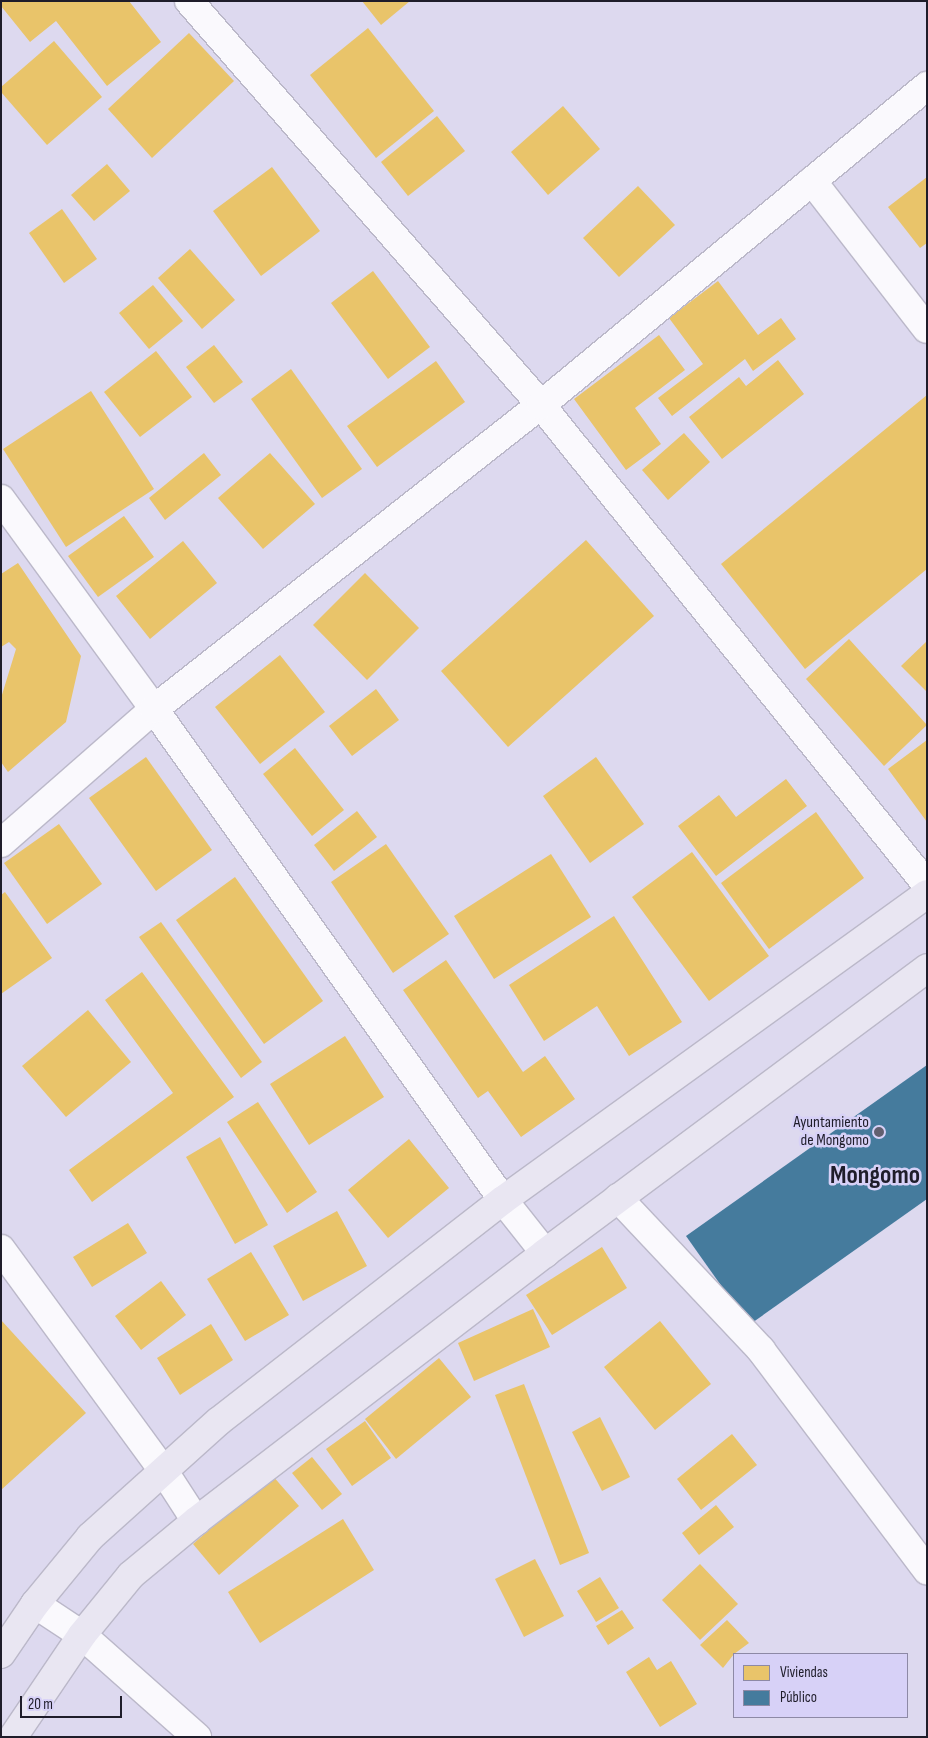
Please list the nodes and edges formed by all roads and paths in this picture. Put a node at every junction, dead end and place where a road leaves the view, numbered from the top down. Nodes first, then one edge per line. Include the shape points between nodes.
1 (189, 1) edge
2 (927, 86) edge
3 (812, 180) junction
4 (927, 329) edge
5 (541, 405) junction
6 (1, 499) edge
7 (154, 708) junction
8 (1, 842) edge
9 (927, 885) edge
10 (927, 894) edge
11 (927, 968) edge
12 (618, 1198) junction
13 (503, 1200) junction
14 (1, 1249) edge
15 (545, 1253) junction
16 (163, 1470) junction
17 (196, 1520) junction
18 (927, 1570) edge
19 (35, 1604) junction
20 (82, 1634) junction
21 (1, 1654) edge
22 (13, 1737) edge
23 (197, 1737) edge

1 - 5 street
2 - 3 street
3 - 4 street
3 - 5 street
5 - 7 street
5 - 9 street
6 - 7 street
7 - 8 street
7 - 13 street
10 - 13 main road
11 - 12 main road
12 - 15 main road
12 - 18 street via 761,1350
13 - 15 street
13 - 16 main road via 219,1421
14 - 16 street
15 - 17 main road
16 - 17 street
16 - 19 main road via 90,1537
17 - 20 main road via 131,1576
19 - 20 street
19 - 21 main road
20 - 22 main road
20 - 23 street

